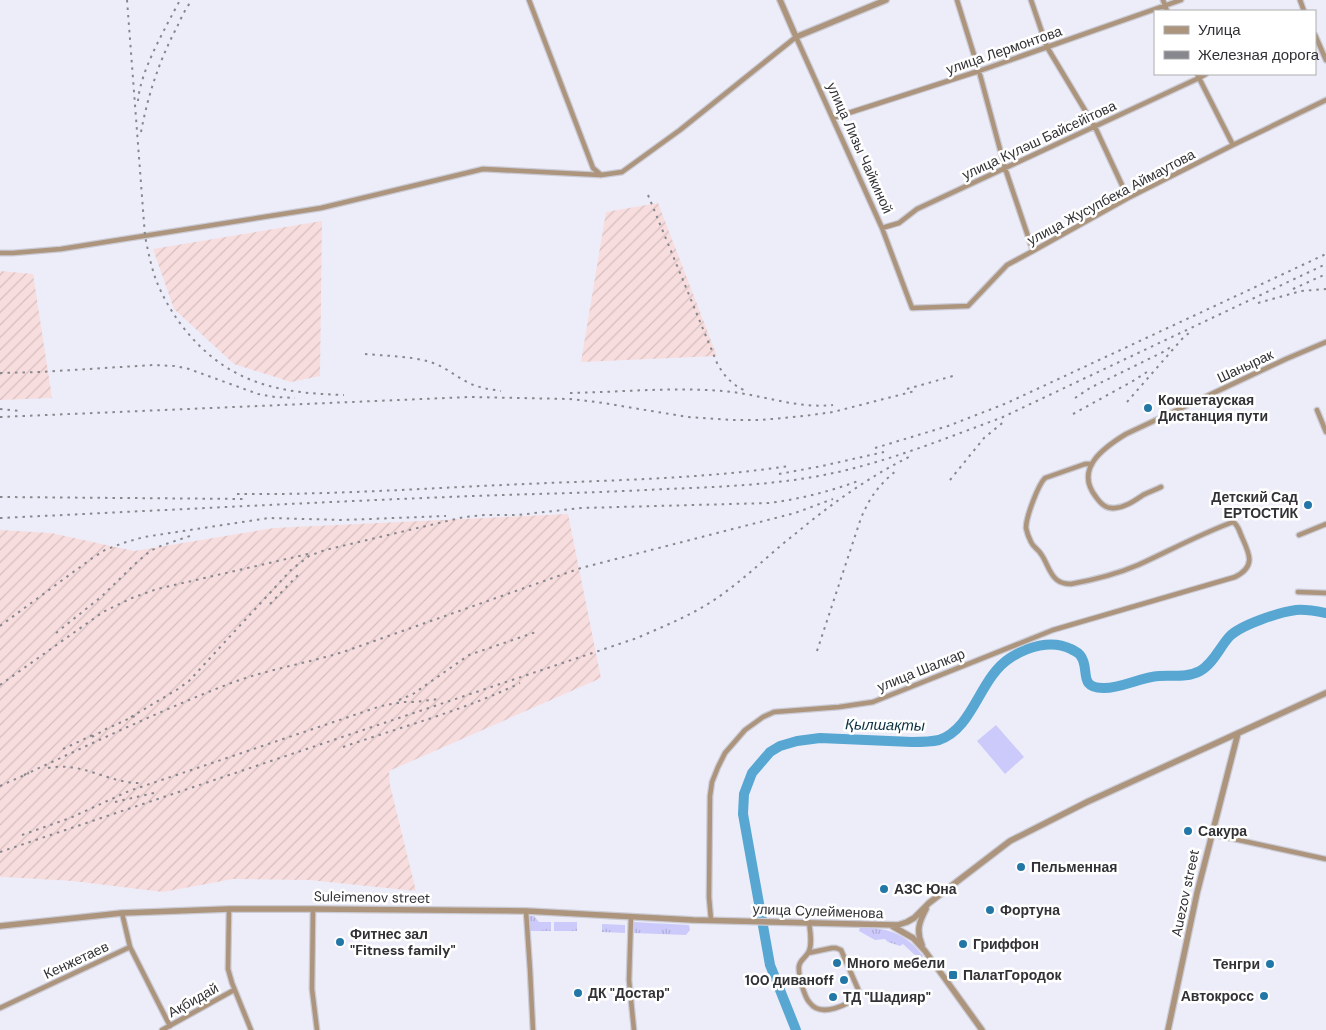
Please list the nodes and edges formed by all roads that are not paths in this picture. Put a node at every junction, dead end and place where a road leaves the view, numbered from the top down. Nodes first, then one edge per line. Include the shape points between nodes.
1 (529, 0) edge
2 (780, 0) edge
3 (886, 0) edge
4 (957, 0) edge
5 (1031, 0) edge
6 (1163, 0) edge
7 (1181, 0) edge
8 (1165, 6) junction
9 (1167, 10) edge
10 (796, 37) junction
11 (1316, 37) edge
12 (1046, 47) junction
13 (1326, 60) edge
14 (979, 71) junction
15 (1198, 76) edge
16 (1326, 100) edge
17 (833, 118) junction
18 (1095, 127) junction
19 (1233, 145) junction
20 (1005, 168) junction
21 (601, 175) junction
22 (1128, 198) junction
23 (882, 228) junction
24 (1033, 251) junction
25 (0, 253) edge
26 (912, 308) joint
27 (1326, 342) edge
28 (1317, 410) dead end
29 (1326, 432) edge
30 (1092, 464) junction
31 (1161, 487) dead end
32 (1326, 524) edge
33 (1300, 535) dead end
34 (1298, 592) dead end
35 (1326, 593) edge
36 (1326, 693) edge
37 (1238, 734) junction
38 (1212, 834) junction
39 (1326, 860) edge
40 (929, 903) junction
41 (228, 909) junction
42 (313, 909) junction
43 (526, 911) junction
44 (122, 913) junction
45 (631, 917) junction
46 (711, 920) junction
47 (744, 921) joint
48 (809, 922) junction
49 (0, 926) edge
50 (892, 926) junction
51 (130, 947) junction
52 (925, 951) junction
53 (808, 953) junction
54 (234, 990) junction
55 (0, 1008) edge
56 (170, 1026) junction
57 (162, 1030) edge
58 (251, 1030) edge
59 (317, 1030) edge
60 (532, 1030) edge
61 (634, 1030) edge
62 (982, 1030) edge
63 (1168, 1030) edge

1 - 21 street via 593,168
2 - 10 street, улица Лизы Чайкиной
3 - 10 street
4 - 14 street
5 - 12 street
6 - 8 street
7 - 8 street, улица Лермонтова
8 - 9 street
8 - 12 street, улица Лермонтова
10 - 17 street, улица Лизы Чайкиной
10 - 21 street via 622,172
11 - 13 street
12 - 14 street, улица Лермонтова
12 - 18 street
14 - 17 street, улица Лермонтова
14 - 20 street
15 - 18 street, улица Күләш Байсейітова
15 - 19 street
16 - 19 street, улица Жусупбека Аймаутова
17 - 23 street, улица Лизы Чайкиной
18 - 20 street, улица Күләш Байсейітова
18 - 22 street
19 - 22 street, улица Жусупбека Аймаутова
20 - 23 street, улица Күләш Байсейітова via 917,209 900,223
20 - 24 street
21 - 25 street via 483,169 321,208 61,249
22 - 24 street, улица Жусупбека Аймаутова
23 - 26 street, улица Лизы Чайкиной
24 - 26 street, улица Жусупбека Аймаутова via 1007,265 968,306
27 - 30 street, Шанырак via 1126,434
28 - 29 street
30 - 31 street via 1089,484 1099,502 1107,507 1127,505
30 - 46 street, улица Шалкар via 1048,476 1042,481 1028,519 1026,528 1032,545 1060,582 1071,584 1116,573 1233,522 1250,554 1249,564 1235,577 1053,630 873,702 774,712 754,723 725,753 712,782
32 - 33 street
34 - 35 street
36 - 37 street
37 - 38 street, Auezov street
37 - 40 street via 1087,802 1010,841
38 - 39 street
38 - 63 street, Auezov street
40 - 50 street via 914,918
40 - 52 street via 918,928
41 - 42 street, Suleimenov street
41 - 44 street, Suleimenov street
41 - 54 street via 228,969
42 - 43 street, Suleimenov street
42 - 59 street via 312,989
43 - 45 street, Suleimenov street
43 - 60 street
44 - 49 street, Suleimenov street
44 - 51 street, Кенжетаев
45 - 46 street, Suleimenov street
45 - 61 street via 629,980
46 - 47 street, Suleimenov street
47 - 48 street, улица Сулейменова
48 - 50 street, улица Сулейменова
48 - 53 street via 811,940
50 - 52 street via 913,938
51 - 55 street, Кенжетаев
51 - 56 street
52 - 62 street
53 - 53 street via 832,948 841,950 859,995 831,1009 813,1007 806,997 799,974 801,961
54 - 56 street, Ақбидай
54 - 58 street
56 - 57 street, Ақбидай

